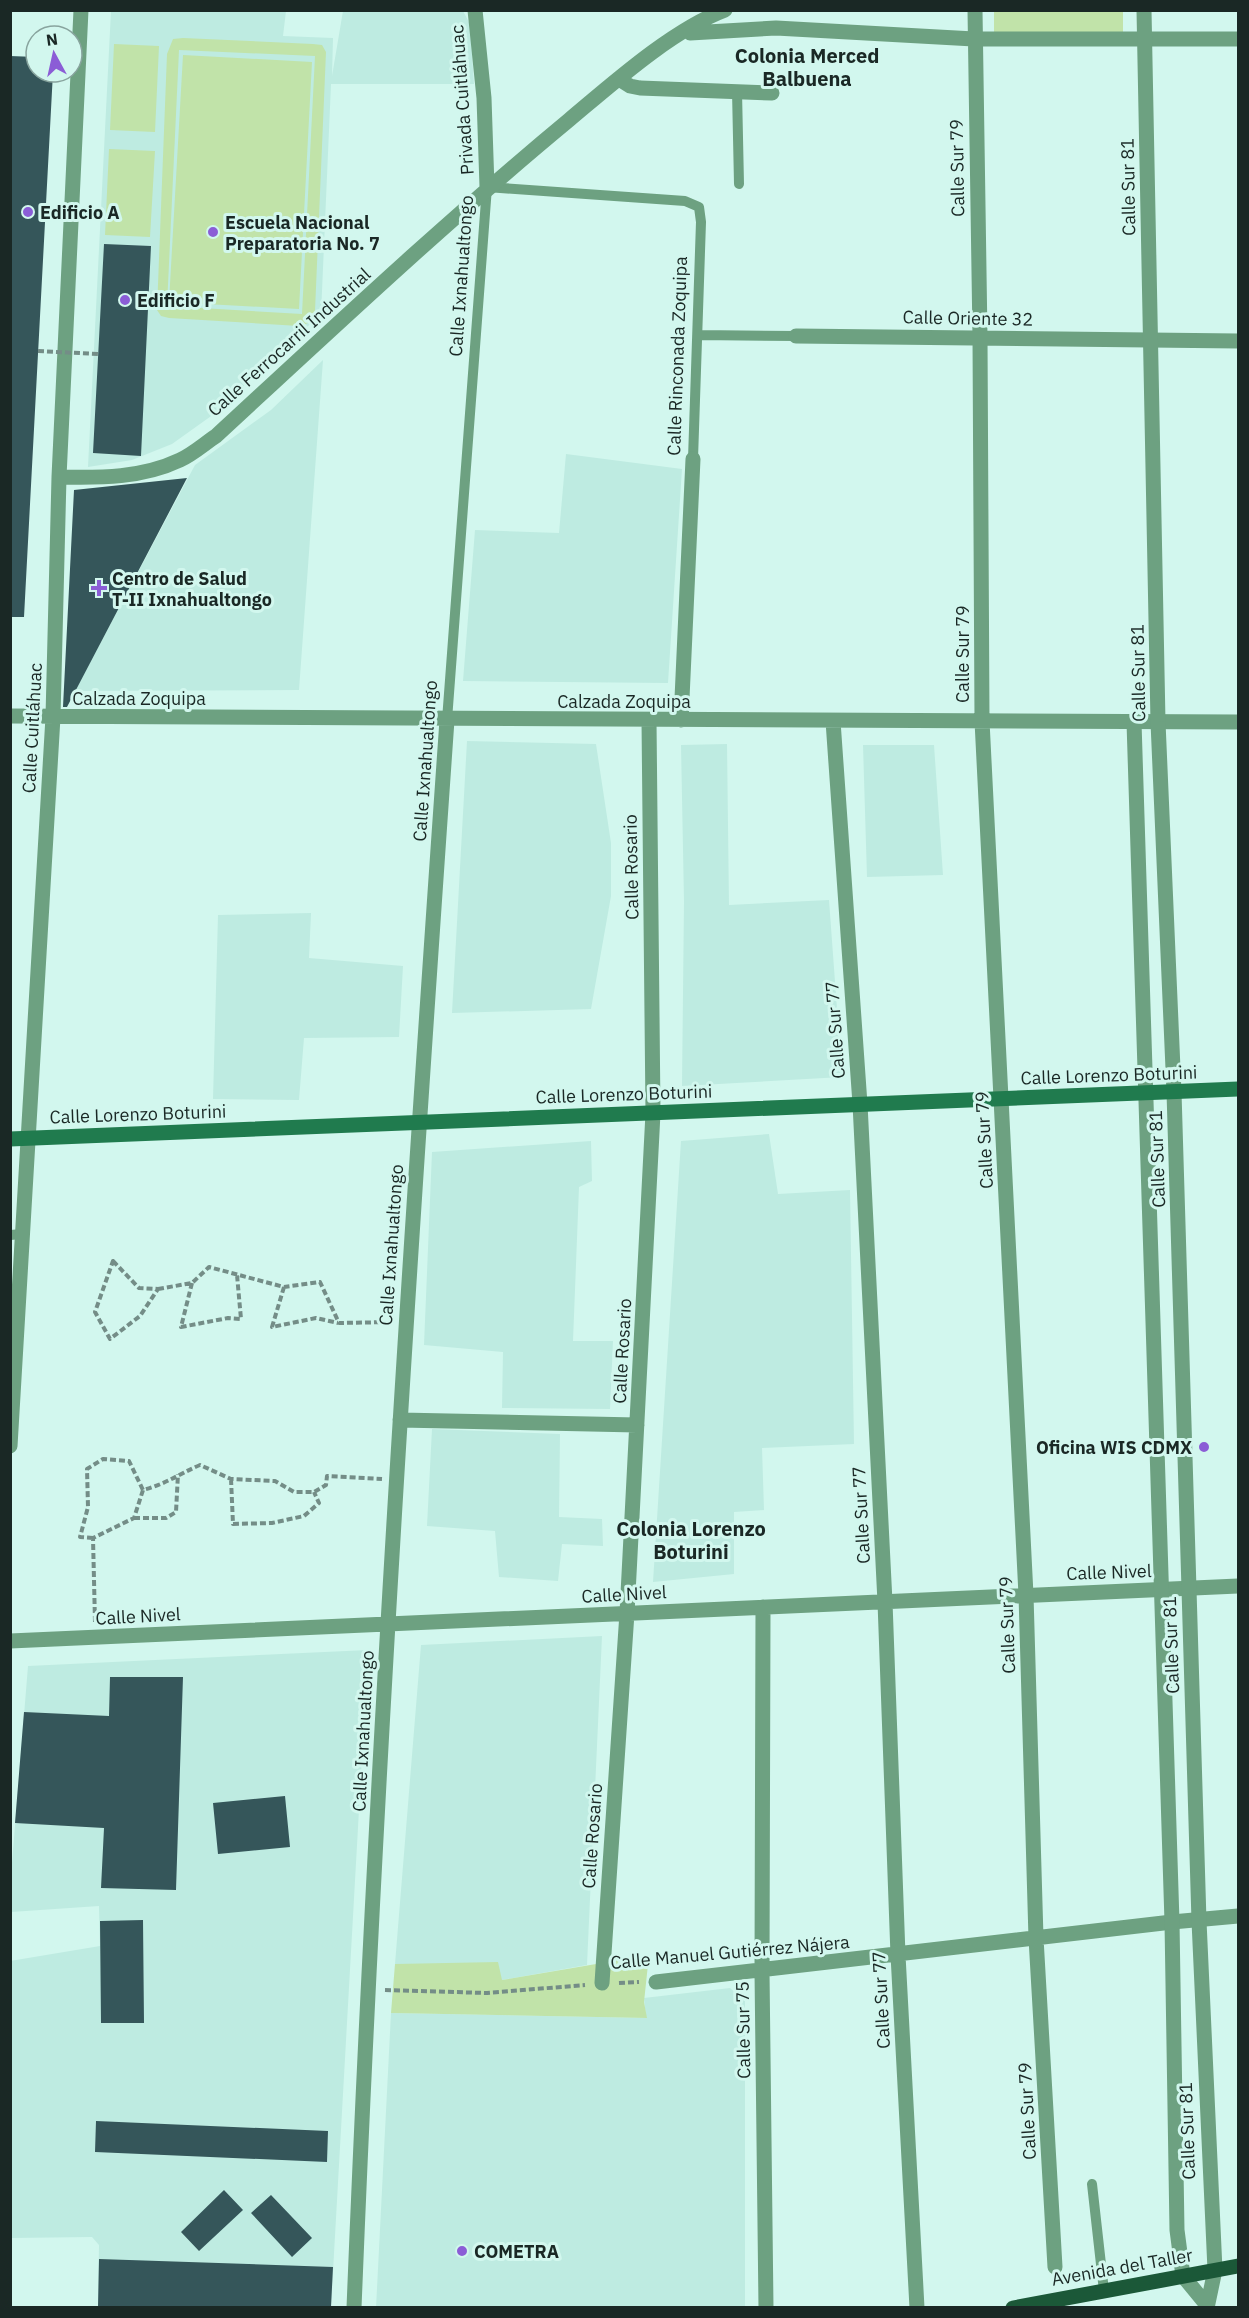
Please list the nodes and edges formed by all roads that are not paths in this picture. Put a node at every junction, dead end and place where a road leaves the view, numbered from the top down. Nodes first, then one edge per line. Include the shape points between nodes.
1 (81, 10) edge
2 (475, 10) edge
3 (975, 10) edge
4 (1144, 10) edge
5 (722, 11) edge
6 (722, 29) junction
7 (682, 33) junction
8 (974, 39) junction
9 (1239, 39) edge
10 (1144, 40) junction
11 (619, 79) junction
12 (737, 91) junction
13 (772, 93) dead end
14 (739, 184) dead end
15 (488, 187) junction
16 (698, 335) junction
17 (796, 336) joint
18 (981, 337) junction
19 (1151, 339) junction
20 (1239, 341) edge
21 (693, 459) joint
22 (59, 477) junction
23 (10, 717) edge
24 (53, 717) junction
25 (447, 720) junction
26 (649, 720) junction
27 (681, 720) junction
28 (833, 721) junction
29 (982, 721) junction
30 (1134, 722) junction
31 (1158, 722) junction
32 (1239, 722) edge
33 (1239, 1089) edge
34 (1174, 1092) junction
35 (1146, 1093) junction
36 (1001, 1099) junction
37 (860, 1104) junction
38 (653, 1113) junction
39 (419, 1122) junction
40 (29, 1138) junction
41 (10, 1139) edge
42 (17, 1235) edge
43 (14, 1358) edge
44 (400, 1420) junction
45 (638, 1425) junction
46 (10, 1446) edge
47 (1239, 1586) edge
48 (1189, 1588) junction
49 (1162, 1590) junction
50 (1026, 1596) junction
51 (885, 1602) junction
52 (763, 1607) junction
53 (627, 1613) junction
54 (389, 1624) junction
55 (10, 1641) edge
56 (1239, 1916) edge
57 (1199, 1921) junction
58 (1172, 1922) junction
59 (1036, 1938) junction
60 (898, 1955) junction
61 (762, 1971) junction
62 (656, 1982) road end
63 (602, 1983) road end
64 (1092, 2184) dead end
65 (1239, 2266) edge
66 (1055, 2267) dead end
67 (1215, 2270) junction
68 (1183, 2276) junction
69 (1104, 2290) junction
70 (1058, 2303) edge
71 (1207, 2306) edge
72 (354, 2307) edge
73 (766, 2307) edge
74 (917, 2307) edge
75 (1013, 2307) edge

1 - 22 street, Calle Cuitláhuac
2 - 15 street, Privada Cuitláhuac
3 - 8 street, Calle Sur 79
4 - 10 street, Calle Sur 81
5 - 6 street
5 - 7 street, Calle Ferrocarril Industrial
6 - 7 street
6 - 8 street via 776,28
7 - 11 street, Calle Ferrocarril Industrial
8 - 10 street
8 - 18 street, Calle Sur 79
9 - 10 street
10 - 19 street, Calle Sur 81
11 - 12 street via 640,88
11 - 15 street, Calle Ferrocarril Industrial
12 - 13 street
12 - 14 lane
15 - 16 lane, Calle Rinconada Zoquipa via 685,201 699,207 702,222
15 - 22 street, Calle Ferrocarril Industrial via 216,436 181,460 112,478
15 - 25 lane, Calle Ixnahualtongo
16 - 17 lane, Calle Oriente 32
16 - 21 lane, Calle Rinconada Zoquipa
17 - 18 street, Calle Oriente 32
18 - 19 street, Calle Oriente 32
18 - 29 street, Calle Sur 79
19 - 20 street, Calle Oriente 32
19 - 31 street, Calle Sur 81
21 - 27 street, Calle Rinconada Zoquipa
22 - 24 street, Calle Cuitláhuac
23 - 24 street, Calzada Zoquipa
24 - 25 street, Calzada Zoquipa
24 - 40 street, Calle Cuitláhuac
25 - 26 street, Calzada Zoquipa
25 - 39 street, Calle Ixnahualtongo
26 - 27 street, Calzada Zoquipa
26 - 38 street, Calle Rosario
27 - 28 street, Calzada Zoquipa
28 - 29 street, Calzada Zoquipa
28 - 37 street, Calle Sur 77
29 - 30 street, Calzada Zoquipa
29 - 36 street, Calle Sur 79
30 - 31 street, Calzada Zoquipa
30 - 35 street, Calle Sur 81
31 - 32 street, Calzada Zoquipa
31 - 34 street, Calle Sur 81
33 - 34 main road, Calle Lorenzo Boturini
34 - 35 main road, Calle Lorenzo Boturini
34 - 48 street, Calle Sur 81
35 - 36 main road, Calle Lorenzo Boturini
35 - 49 street, Calle Sur 81
36 - 37 main road, Calle Lorenzo Boturini
36 - 50 street, Calle Sur 79
37 - 38 main road, Calle Lorenzo Boturini
37 - 51 street, Calle Sur 77
38 - 39 main road, Calle Lorenzo Boturini
38 - 45 street, Calle Rosario
39 - 40 main road, Calle Lorenzo Boturini
39 - 44 street, Calle Ixnahualtongo
40 - 41 main road, Calle Lorenzo Boturini
40 - 42 street, Calle Cuitláhuac
42 - 43 street, Calle Cuitláhuac
43 - 46 street, Calle Cuitláhuac
44 - 45 street
44 - 54 street, Calle Ixnahualtongo
45 - 53 street, Calle Rosario
47 - 48 street, Calle Nivel
48 - 49 street, Calle Nivel
48 - 57 street, Calle Sur 81
49 - 50 street, Calle Nivel
49 - 58 street, Calle Sur 81
50 - 51 street, Calle Nivel
50 - 59 street, Calle Sur 79
51 - 52 street, Calle Nivel
51 - 60 street, Calle Sur 77
52 - 53 street, Calle Nivel
52 - 61 street, Calle Sur 75
53 - 54 street, Calle Nivel
53 - 63 street, Calle Rosario
54 - 55 street, Calle Nivel
54 - 72 street, Calle Ixnahualtongo via 367,1990
56 - 57 street, Calle Manuel Gutiérrez Nájera
57 - 58 street, Calle Manuel Gutiérrez Nájera
57 - 67 street, Calle Sur 81
58 - 59 street, Calle Manuel Gutiérrez Nájera
58 - 68 street, Calle Sur 81 via 1177,2230
59 - 60 street, Calle Manuel Gutiérrez Nájera
59 - 66 street, Calle Sur 79
60 - 61 street, Calle Manuel Gutiérrez Nájera
60 - 74 street, Calle Sur 77
61 - 62 street, Calle Manuel Gutiérrez Nájera
61 - 73 street, Calle Sur 75
64 - 69 lane
65 - 67 main road, Avenida del Taller
67 - 68 main road, Avenida del Taller
67 - 71 street, Calle Sur 81
68 - 69 main road, Avenida del Taller
68 - 71 street
69 - 70 main road, Avenida del Taller
70 - 75 main road, Avenida del Taller

